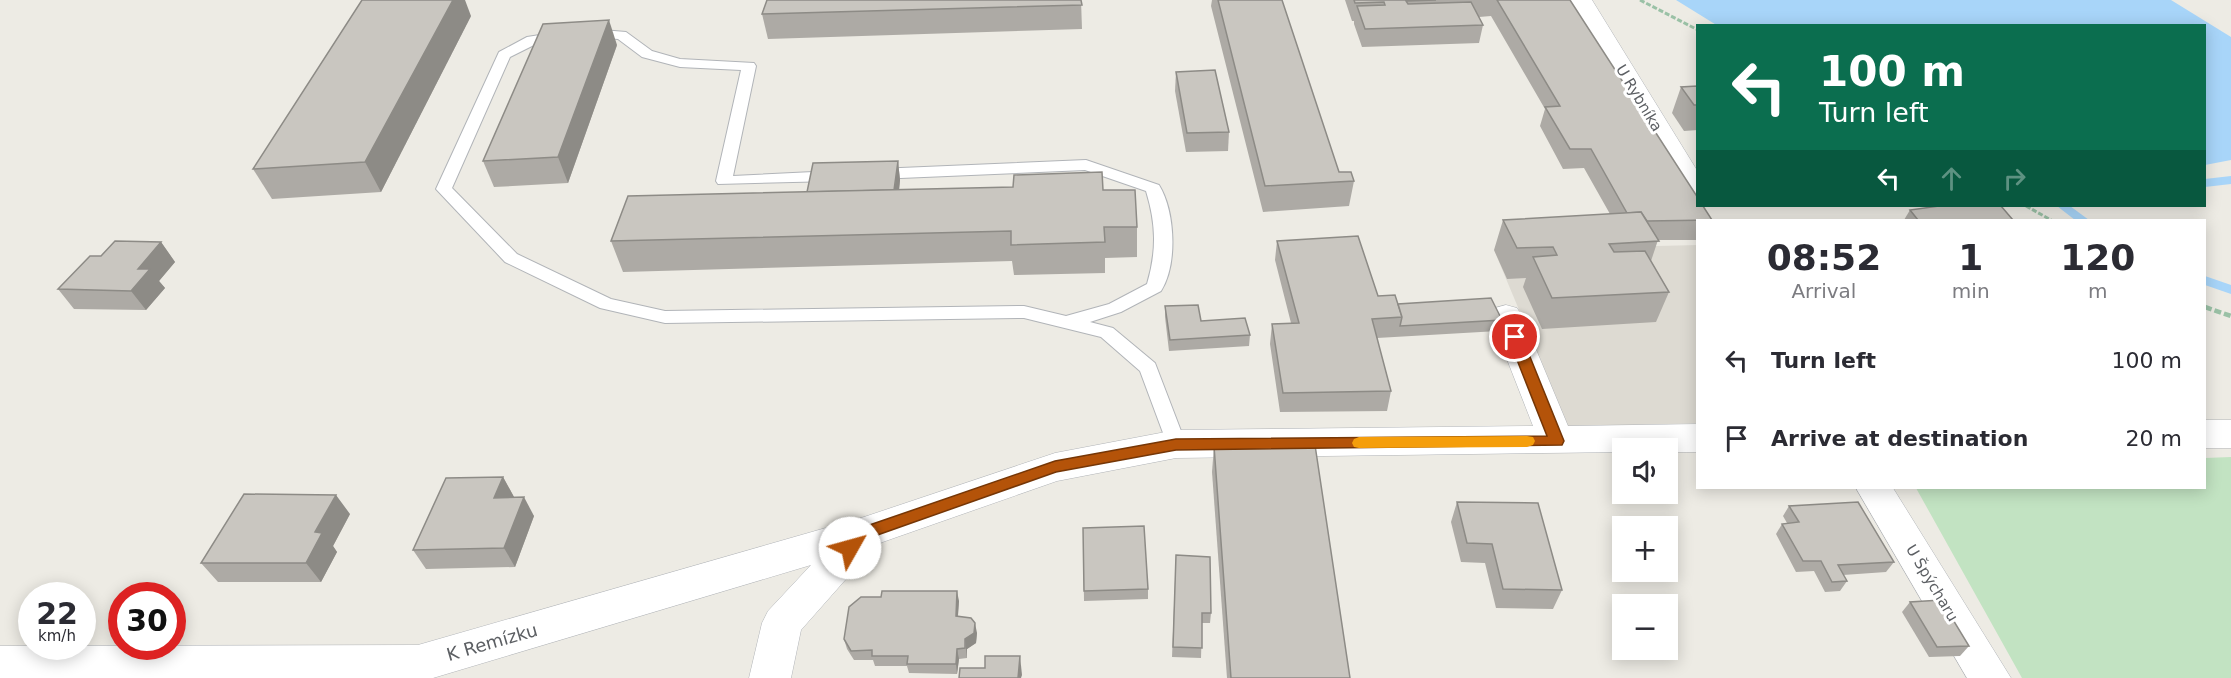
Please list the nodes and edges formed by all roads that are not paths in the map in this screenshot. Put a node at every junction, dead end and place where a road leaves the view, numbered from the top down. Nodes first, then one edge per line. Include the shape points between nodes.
1 (1580, 0) edge
2 (1696, 193) edge
3 (1506, 316) dead end
4 (1067, 322) junction
5 (2206, 434) edge
6 (2231, 434) edge
7 (1696, 438) edge
8 (1557, 441) junction
9 (1176, 444) junction
10 (1875, 489) edge
11 (864, 534) junction
12 (0, 665) edge
13 (770, 678) edge
14 (1990, 678) edge

1 - 2 street, U Rybníka
3 - 8 street
4 - 4 lane via 1024,312 665,317 606,304 512,258 444,189 504,56 532,40 582,32 621,35 647,54 681,63 749,66 724,181 1086,165 1153,188 1163,219 1166,251 1155,287 1115,308
4 - 9 lane via 1107,332 1148,368
5 - 6 street
7 - 8 street, K Remízku
8 - 9 street, K Remízku
9 - 11 street, K Remízku via 1055,467
10 - 14 street, U Špýcharu
11 - 12 street, K Remízku via 418,664
11 - 13 street via 782,623

